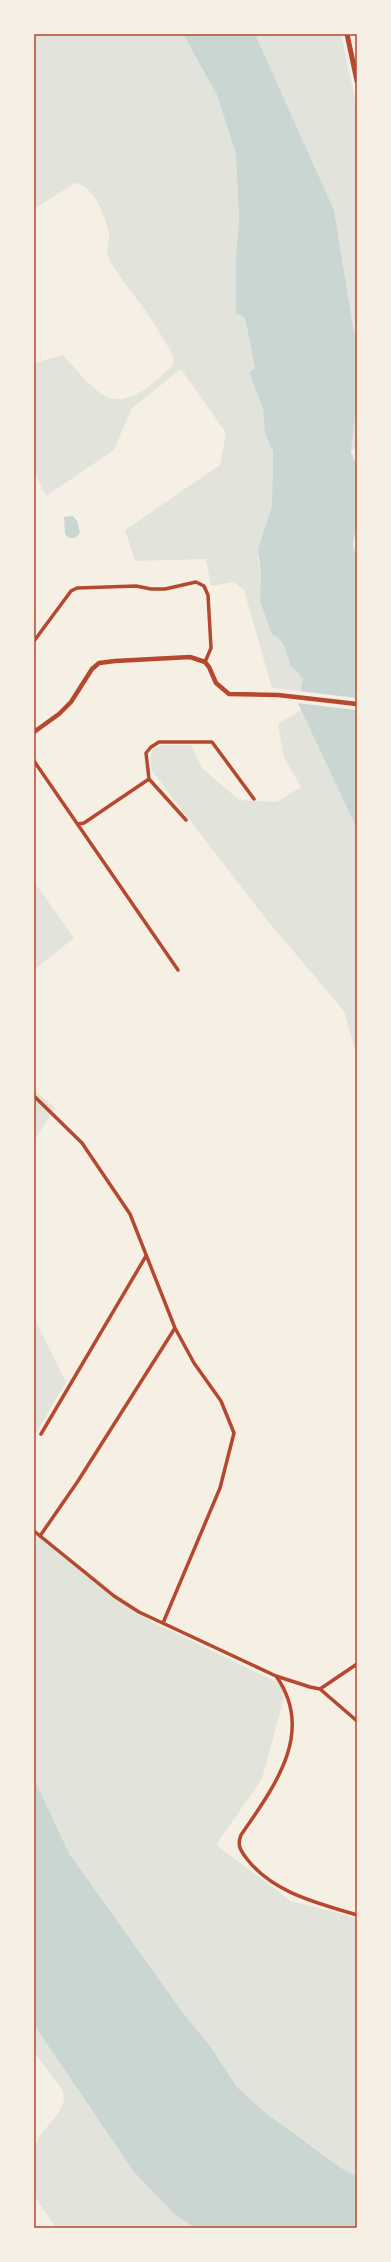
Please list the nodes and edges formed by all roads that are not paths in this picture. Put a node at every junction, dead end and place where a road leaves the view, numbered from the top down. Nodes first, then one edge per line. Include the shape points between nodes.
1 (347, 34) edge
2 (357, 80) edge
3 (34, 641) edge
4 (205, 662) junction
5 (357, 704) edge
6 (34, 732) edge
7 (34, 761) edge
8 (149, 779) junction
9 (254, 799) dead end
10 (186, 820) dead end
11 (78, 824) junction
12 (178, 970) dead end
13 (34, 1096) edge
14 (146, 1256) junction
15 (175, 1328) junction
16 (41, 1434) dead end
17 (34, 1531) edge
18 (40, 1536) junction
19 (163, 1623) junction
20 (357, 1664) edge
21 (276, 1676) junction
22 (320, 1688) junction
23 (357, 1721) edge
24 (357, 1915) edge

1 - 2 main road
3 - 4 street via 66,597 77,588 136,586 165,589 196,582 204,586 208,595 211,648
4 - 5 street via 216,683 229,694 278,695
4 - 6 street via 190,657 99,663 83,681 71,702
7 - 11 street
8 - 9 street via 146,753 159,742 212,742
8 - 10 street
8 - 11 street via 84,823
11 - 12 street
13 - 14 street via 82,1144 116,1192 130,1214
14 - 15 street
14 - 16 street
15 - 18 street
15 - 19 street via 194,1363 221,1401 234,1433 220,1488
17 - 18 street
18 - 19 street via 114,1596
19 - 21 street
20 - 22 street
21 - 22 street
21 - 24 street via 290,1701 293,1716 292,1739 274,1785 238,1842 240,1850 254,1868 277,1886 293,1894
22 - 23 street

